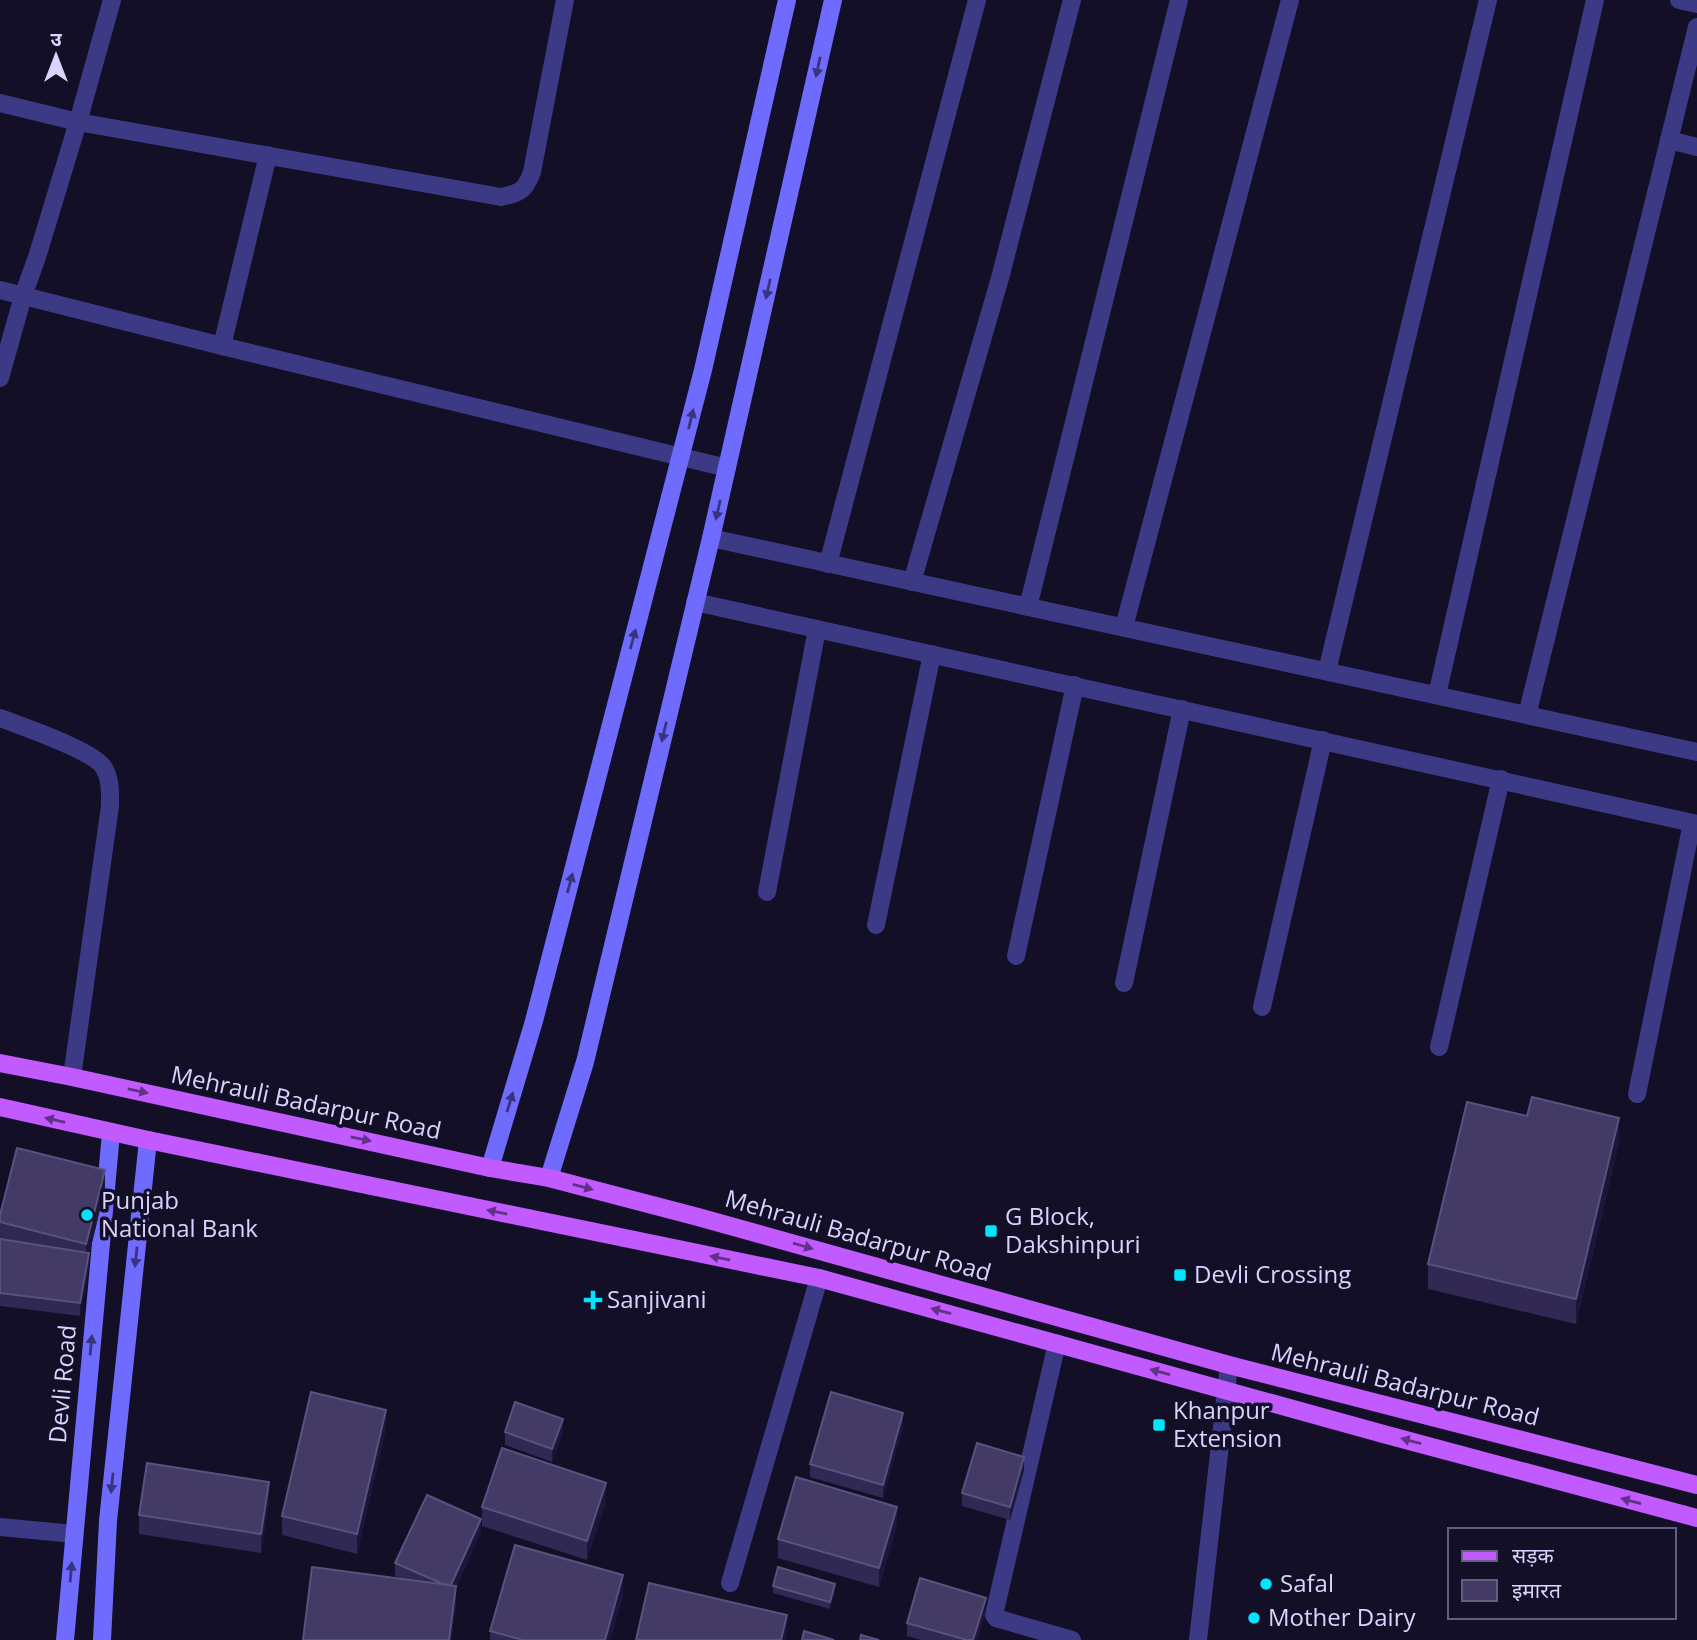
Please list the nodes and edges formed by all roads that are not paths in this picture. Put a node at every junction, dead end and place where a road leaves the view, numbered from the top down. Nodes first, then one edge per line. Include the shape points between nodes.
1 (113, 0) edge
2 (565, 0) edge
3 (787, 0) edge
4 (833, 0) edge
5 (978, 0) edge
6 (1072, 0) edge
7 (1179, 0) edge
8 (1290, 0) edge
9 (1488, 0) edge
10 (1595, 0) edge
11 (1679, 0) edge
12 (1697, 4) edge
13 (1697, 27) edge
14 (0, 103) edge
15 (78, 122) junction
16 (1669, 140) junction
17 (1697, 147) edge
18 (268, 155) junction
19 (0, 290) edge
20 (23, 296) junction
21 (222, 346) junction
22 (0, 377) edge
23 (681, 458) junction
24 (727, 468) junction
25 (711, 538) junction
26 (828, 564) junction
27 (912, 582) junction
28 (695, 602) junction
29 (1028, 607) junction
30 (1124, 627) junction
31 (817, 629) junction
32 (932, 654) junction
33 (1327, 671) junction
34 (1075, 685) junction
35 (1437, 695) junction
36 (1182, 709) junction
37 (1527, 715) junction
38 (0, 718) edge
39 (1323, 740) junction
40 (1697, 751) edge
41 (1501, 779) junction
42 (1694, 823) edge
43 (767, 892) dead end
44 (876, 925) dead end
45 (1016, 956) dead end
46 (1124, 983) dead end
47 (1262, 1007) dead end
48 (1439, 1047) dead end
49 (0, 1063) edge
50 (72, 1077) junction
51 (1637, 1094) dead end
52 (0, 1107) edge
53 (111, 1133) junction
54 (148, 1140) junction
55 (490, 1168) junction
56 (549, 1178) junction
57 (819, 1278) junction
58 (1057, 1343) junction
59 (1229, 1365) junction
60 (1226, 1390) junction
61 (1697, 1485) edge
62 (1697, 1518) edge
63 (0, 1527) edge
64 (74, 1534) junction
65 (730, 1583) dead end
66 (65, 1640) edge
67 (102, 1640) edge
68 (1072, 1640) edge
69 (1198, 1640) edge

1 - 15 street
2 - 18 street via 532,172 517,194 501,197
23 -> 3 street
4 -> 24 street
5 - 26 street
6 - 27 street via 1000,278
7 - 29 street
8 - 30 street
9 - 33 street
10 - 35 street
11 - 12 street
13 - 16 street
14 - 15 street
15 - 18 street
15 - 20 street
16 - 17 street
16 - 37 street
18 - 21 street
19 - 20 street
20 - 21 street
20 - 22 street
21 - 23 street
23 - 24 street
55 -> 23 street via 534,1021
24 -> 25 street
25 - 26 street
25 - 28 street
26 - 27 street
27 - 29 street
28 - 31 street
28 -> 56 street via 585,1062
29 - 30 street
30 - 33 street
31 - 32 street
31 - 43 street
32 - 34 street
32 - 44 street
33 - 35 street
34 - 36 street
34 - 45 street
35 - 37 street
36 - 39 street
36 - 46 street
37 - 40 street
38 - 50 street via 86,753 103,765 109,782 110,806
39 - 41 street
39 - 47 street
41 - 42 street
41 - 48 street
42 - 51 street
49 - 50 main road, Mehrauli Badarpur Road
50 -> 55 main road, Mehrauli Badarpur Road
53 -> 52 main road, Mehrauli Badarpur Road
53 - 54 main road, Mehrauli Badarpur Road
64 -> 53 street, Devli Road
57 -> 54 main road, Mehrauli Badarpur Road
54 -> 67 street via 108,1521
55 - 56 main road, Mehrauli Badarpur Road
56 -> 59 main road, Mehrauli Badarpur Road
58 -> 57 main road, Mehrauli Badarpur Road
57 - 65 street
60 -> 58 main road, Mehrauli Badarpur Road
58 - 68 street via 994,1615
59 - 60 street
59 - 61 main road, Mehrauli Badarpur Road
62 -> 60 main road, Mehrauli Badarpur Road
60 - 69 street
63 - 64 street
66 -> 64 street, Devli Road

